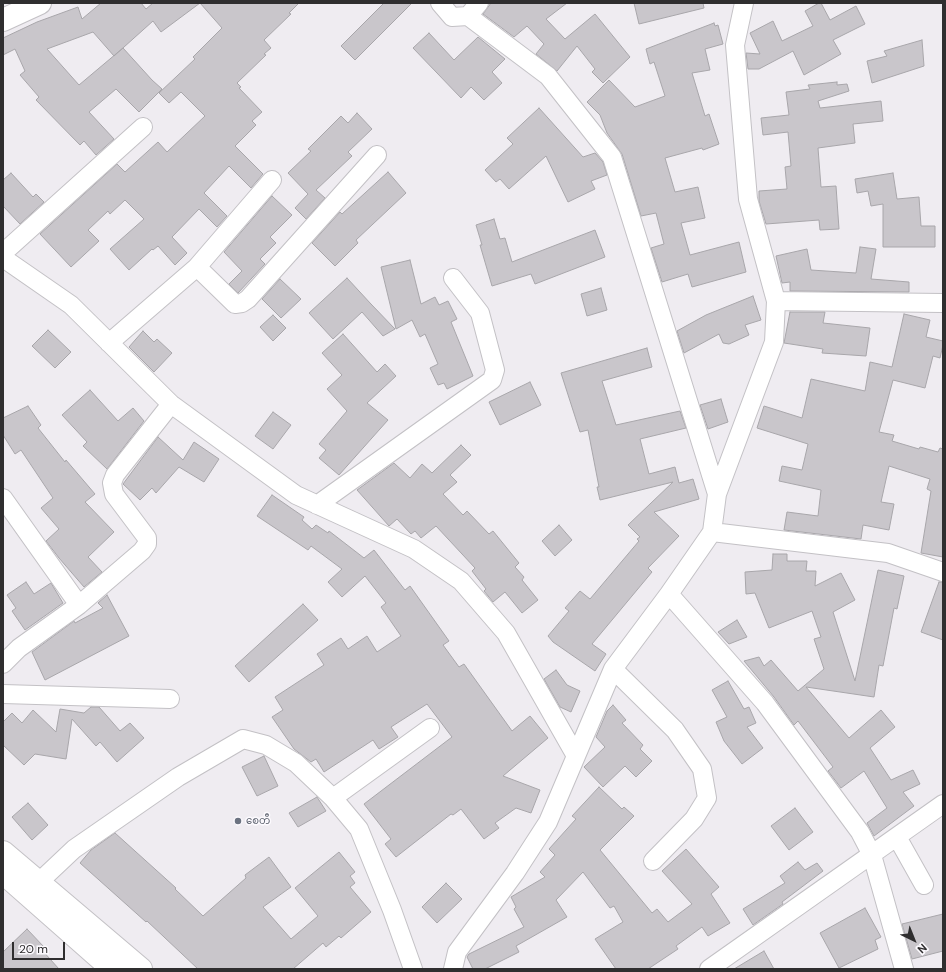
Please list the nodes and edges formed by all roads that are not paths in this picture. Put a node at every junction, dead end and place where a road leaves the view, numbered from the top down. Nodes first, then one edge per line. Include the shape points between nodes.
1 (40, 3) edge
2 (440, 3) edge
3 (744, 3) edge
4 (474, 9) edge
5 (3, 20) edge
6 (143, 128) dead end
7 (376, 155) dead end
8 (272, 180) dead end
9 (3, 253) edge
10 (3, 258) edge
11 (197, 266) junction
12 (453, 278) dead end
13 (776, 301) junction
14 (943, 303) edge
15 (109, 343) junction
16 (171, 404) junction
17 (717, 494) junction
18 (3, 498) edge
19 (317, 505) junction
20 (712, 532) junction
21 (943, 572) edge
22 (669, 594) junction
23 (79, 605) junction
24 (3, 664) edge
25 (613, 669) junction
26 (3, 694) edge
27 (170, 700) dead end
28 (430, 728) dead end
29 (576, 756) junction
30 (333, 798) junction
31 (943, 804) edge
32 (897, 837) junction
33 (3, 852) edge
34 (872, 855) junction
35 (653, 861) dead end
36 (3, 873) edge
37 (38, 882) junction
38 (924, 885) dead end
39 (112, 969) edge
40 (141, 969) edge
41 (413, 969) edge
42 (453, 969) edge
43 (709, 969) edge
44 (904, 969) edge

1 - 5 main road
2 - 4 street via 452,17
3 - 13 street via 736,45 748,198
4 - 17 street via 548,76 612,157
6 - 9 street
7 - 11 street via 242,303 235,304
8 - 11 street
10 - 15 street via 71,305
11 - 15 street
12 - 19 street via 480,313 495,370 492,380
13 - 14 street
13 - 17 street via 774,342
15 - 16 street
16 - 19 street via 296,495
16 - 23 street via 112,482 114,494 147,538 147,544
17 - 20 street
18 - 23 street
19 - 29 street via 414,549 462,581 506,633
20 - 21 street via 888,553
20 - 22 street
22 - 25 street
22 - 34 street via 764,703 860,832
23 - 24 street via 19,648
25 - 29 street
25 - 35 street via 675,730 702,769 707,798 694,819
26 - 27 street
28 - 30 street
29 - 42 street via 548,822 515,873 457,952
30 - 37 street via 296,763 266,745 243,739 178,777 74,849
30 - 41 street via 359,829
31 - 32 street
32 - 34 street
32 - 38 street
33 - 37 main road
34 - 43 street
34 - 44 street
36 - 39 main road
37 - 40 main road

